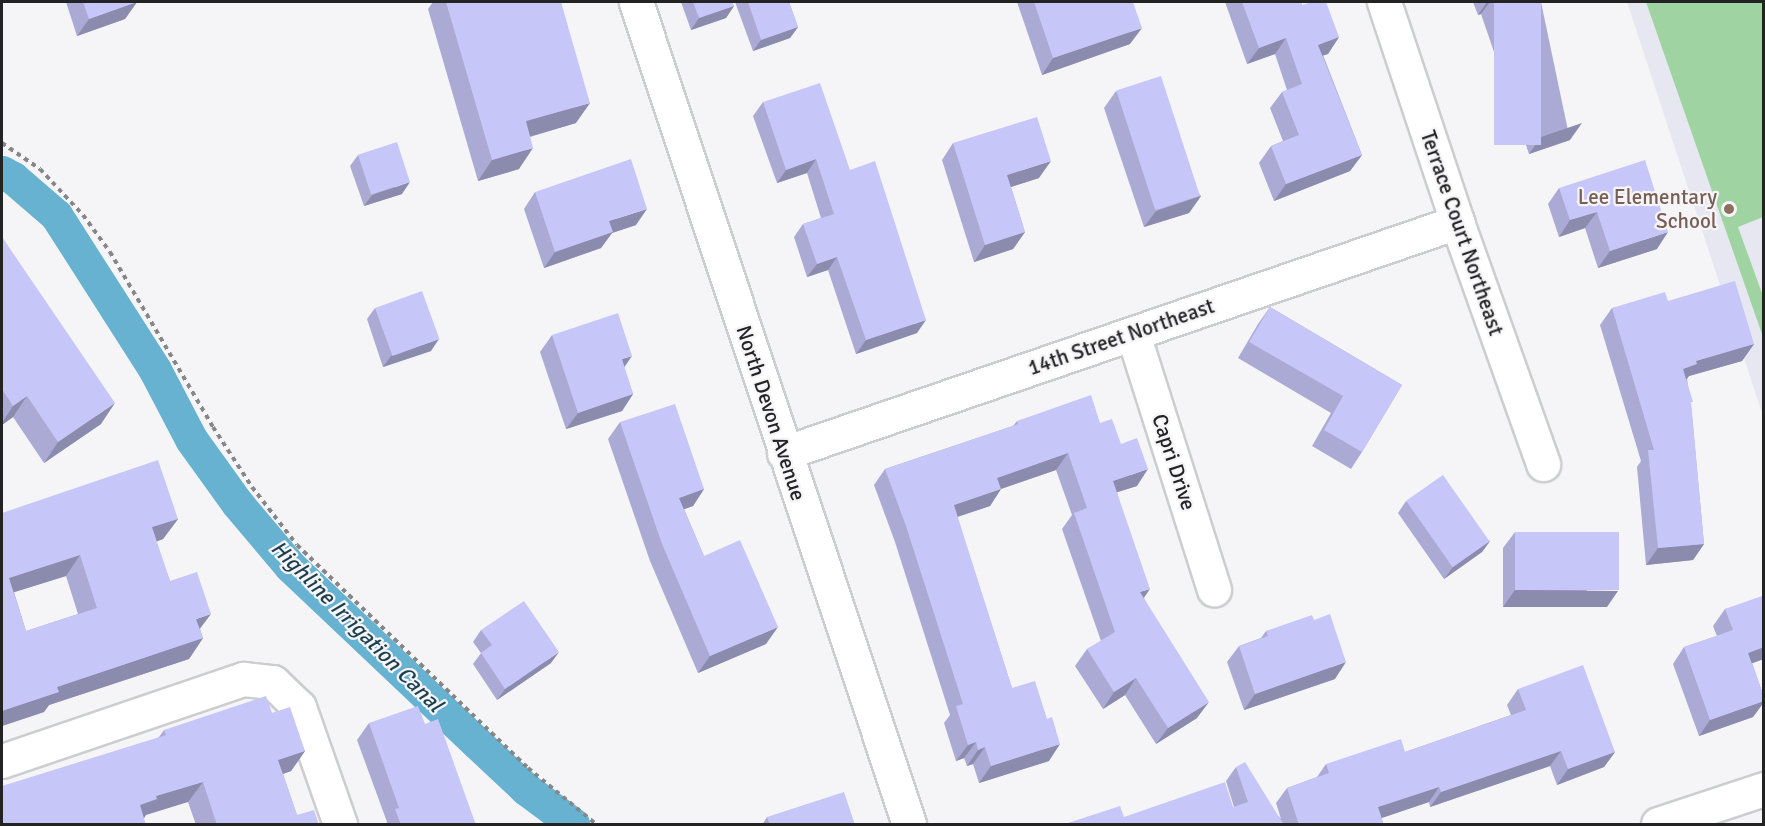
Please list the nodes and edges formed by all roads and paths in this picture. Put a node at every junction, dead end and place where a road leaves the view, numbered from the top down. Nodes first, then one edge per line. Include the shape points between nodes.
1 (636, 2) edge
2 (1384, 2) edge
3 (2, 142) edge
4 (1457, 222) junction
5 (1134, 334) junction
6 (784, 453) junction
7 (1543, 464) dead end
8 (1214, 589) dead end
9 (2, 761) edge
10 (1764, 789) edge
11 (340, 825) edge
12 (596, 825) edge
13 (909, 825) edge
14 (1658, 825) edge

1 - 6 street, North Devon Avenue
2 - 4 street, Terrace Court Northeast
3 - 12 path via 40,169 83,215 110,252 246,479 297,545 528,768
4 - 5 street, 14th Street Northeast
4 - 7 street, Terrace Court Northeast
5 - 6 street, 14th Street Northeast
5 - 8 street, Capri Drive
6 - 13 street, North Devon Avenue
9 - 11 street via 243,679 273,682 299,707
10 - 14 street

